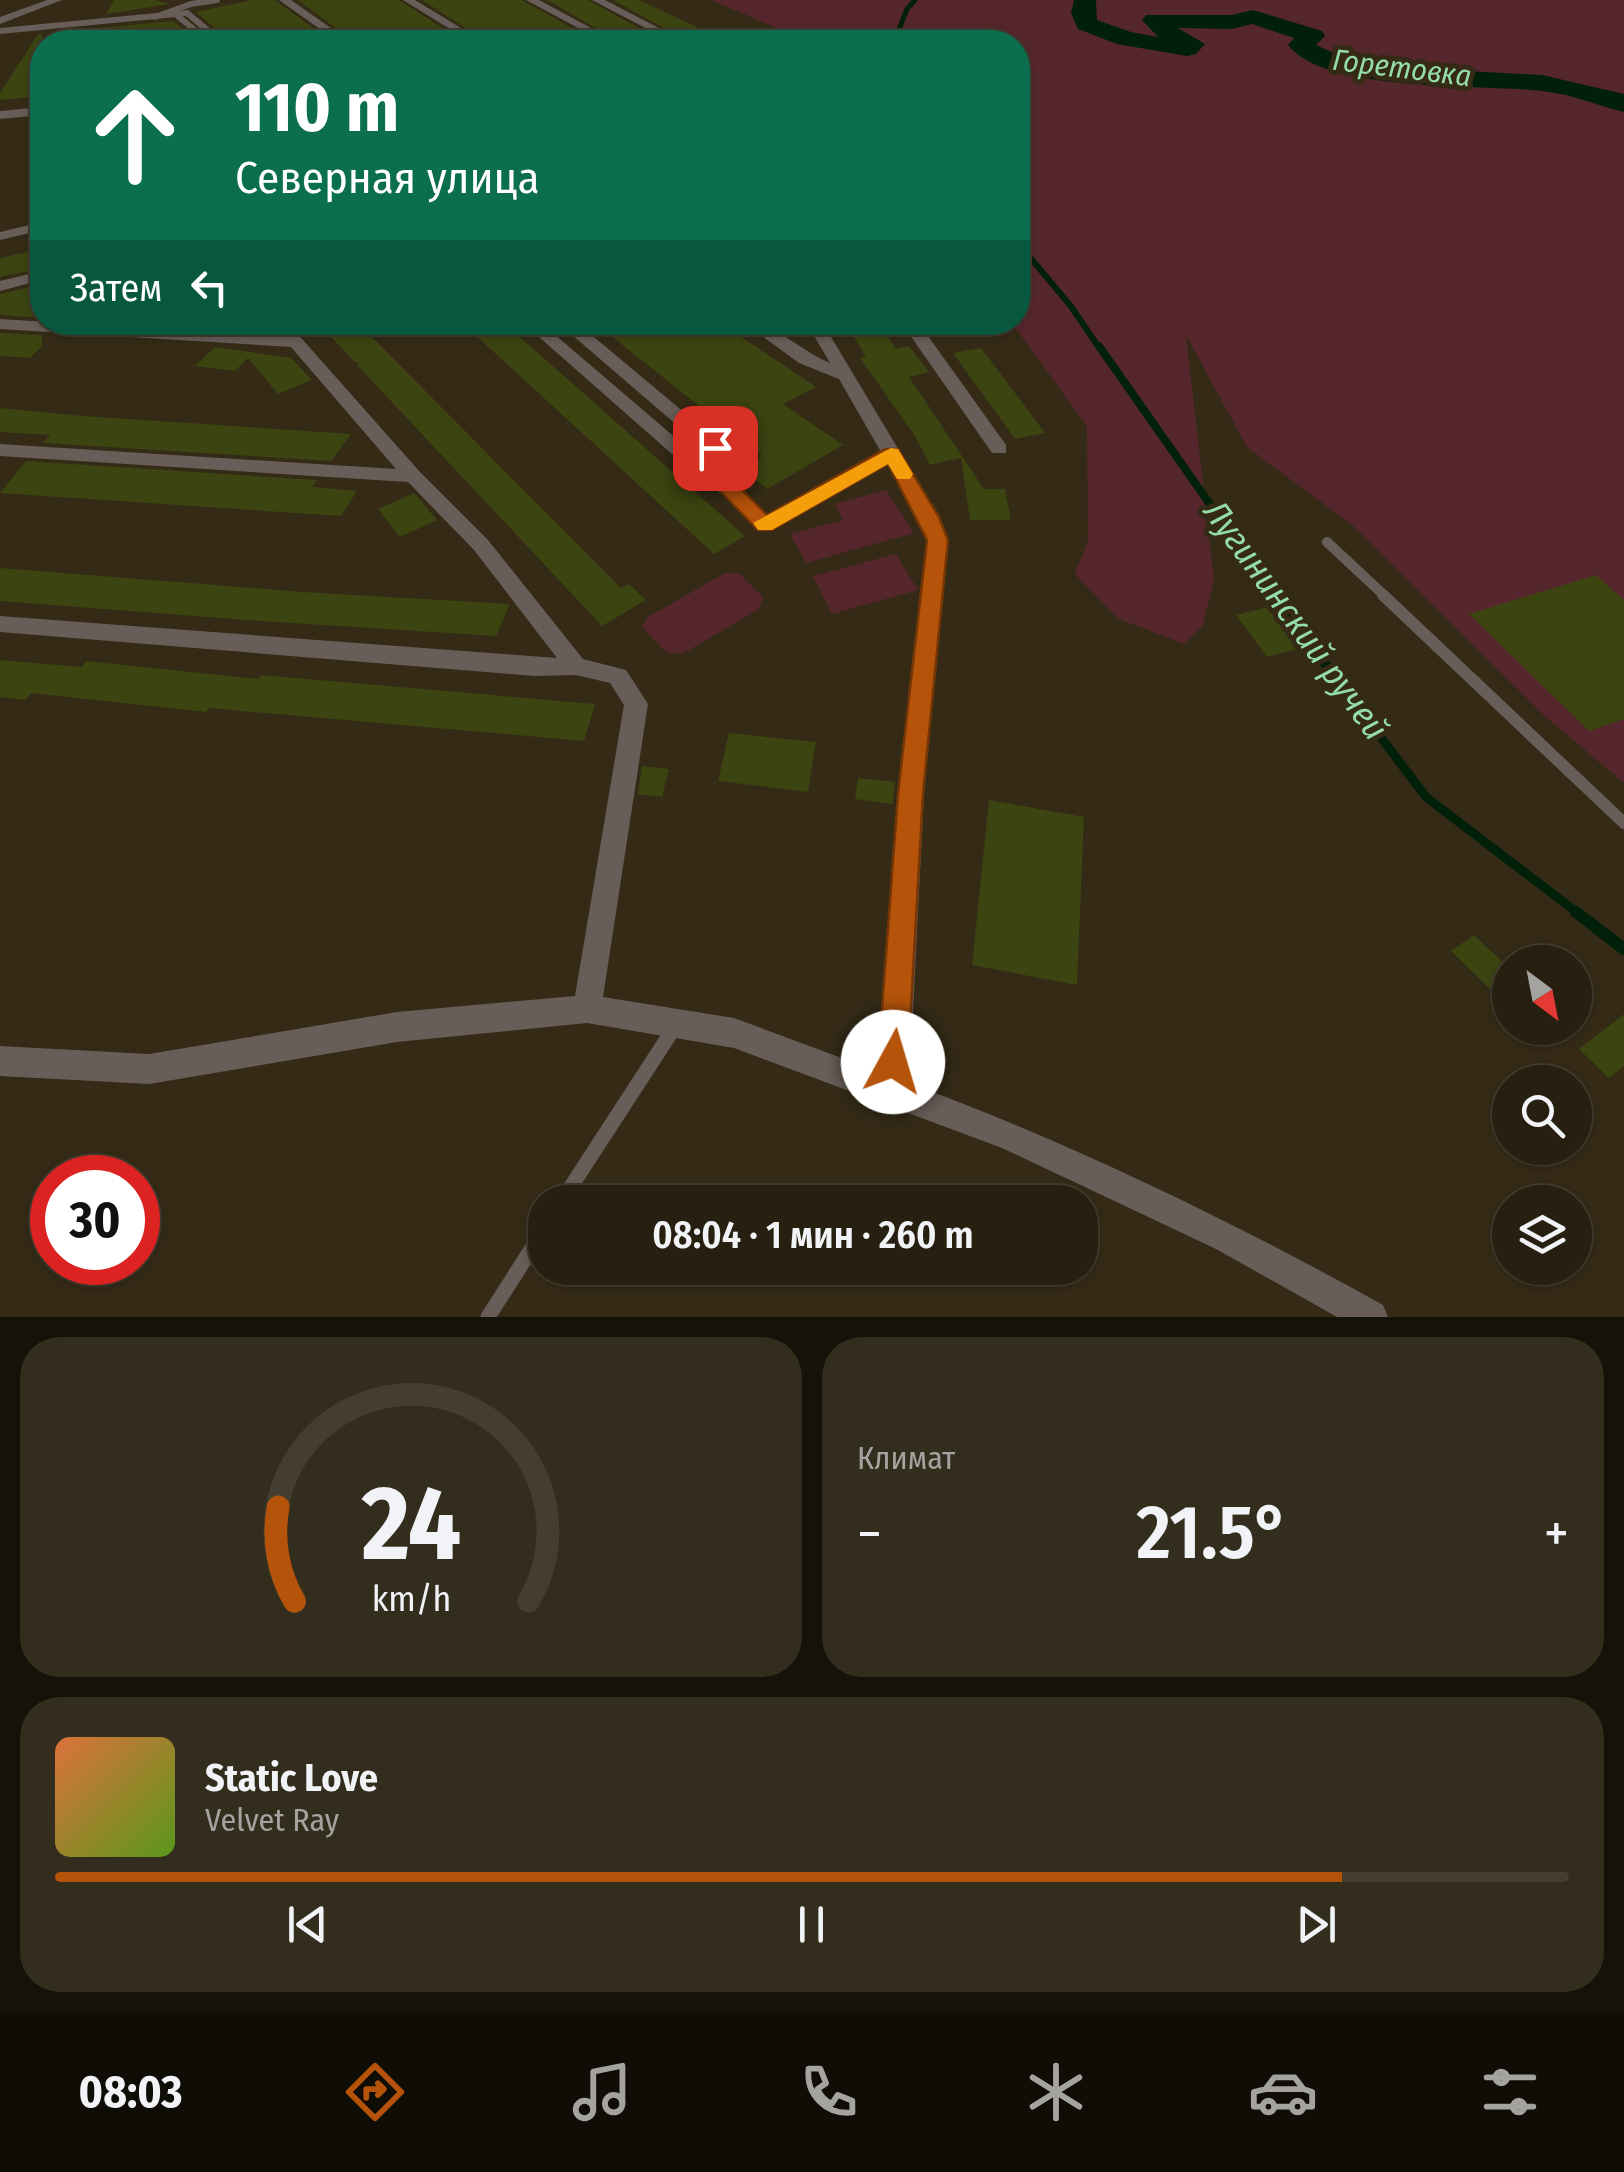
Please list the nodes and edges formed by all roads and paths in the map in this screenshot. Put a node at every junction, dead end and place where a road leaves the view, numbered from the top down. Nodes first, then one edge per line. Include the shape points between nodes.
1 (58, 0) edge
2 (218, 0) edge
3 (284, 0) edge
4 (408, 0) edge
5 (531, 0) edge
6 (597, 0) edge
7 (175, 14) junction
8 (155, 16) junction
9 (0, 22) edge
10 (0, 30) edge
11 (195, 30) edge
12 (208, 30) edge
13 (328, 30) edge
14 (458, 30) edge
15 (588, 30) edge
16 (656, 30) edge
17 (30, 112) edge
18 (0, 115) edge
19 (30, 229) edge
20 (0, 236) edge
21 (30, 279) edge
22 (0, 286) edge
23 (0, 324) edge
24 (30, 326) edge
25 (180, 335) edge
26 (288, 335) edge
27 (545, 335) edge
28 (580, 335) edge
29 (771, 335) edge
30 (821, 335) edge
31 (918, 335) edge
32 (294, 342) junction
33 (841, 374) junction
34 (999, 449) dead end
35 (0, 450) edge
36 (891, 454) junction
37 (413, 476) junction
38 (728, 488) junction
39 (1327, 542) dead end
40 (0, 624) edge
41 (576, 666) junction
42 (1624, 823) edge
43 (587, 1009) junction
44 (676, 1025) junction
45 (0, 1061) edge
46 (889, 1093) junction
47 (573, 1185) edge
48 (528, 1255) edge
49 (488, 1317) edge
50 (1371, 1317) edge

1 - 9 street
2 - 8 lane
3 - 13 street
4 - 14 street
5 - 15 street
6 - 16 street
7 - 8 street
7 - 11 lane
7 - 12 street via 188,13
8 - 10 street
17 - 18 street
19 - 20 street
21 - 22 street
23 - 24 street
25 - 32 street
26 - 32 street
27 - 38 street
28 - 38 street via 715,448
29 - 33 street
30 - 33 street
31 - 34 street
32 - 37 street
33 - 36 street
35 - 37 street
36 - 38 street via 765,526
36 - 46 street via 937,540
37 - 41 street via 480,545
39 - 42 lane
40 - 41 street
41 - 43 street via 618,676 636,704
43 - 44 street
43 - 45 street via 397,1027 149,1069
44 - 46 street via 734,1033
44 - 47 lane
46 - 50 street via 1008,1135 1211,1229
48 - 49 lane

